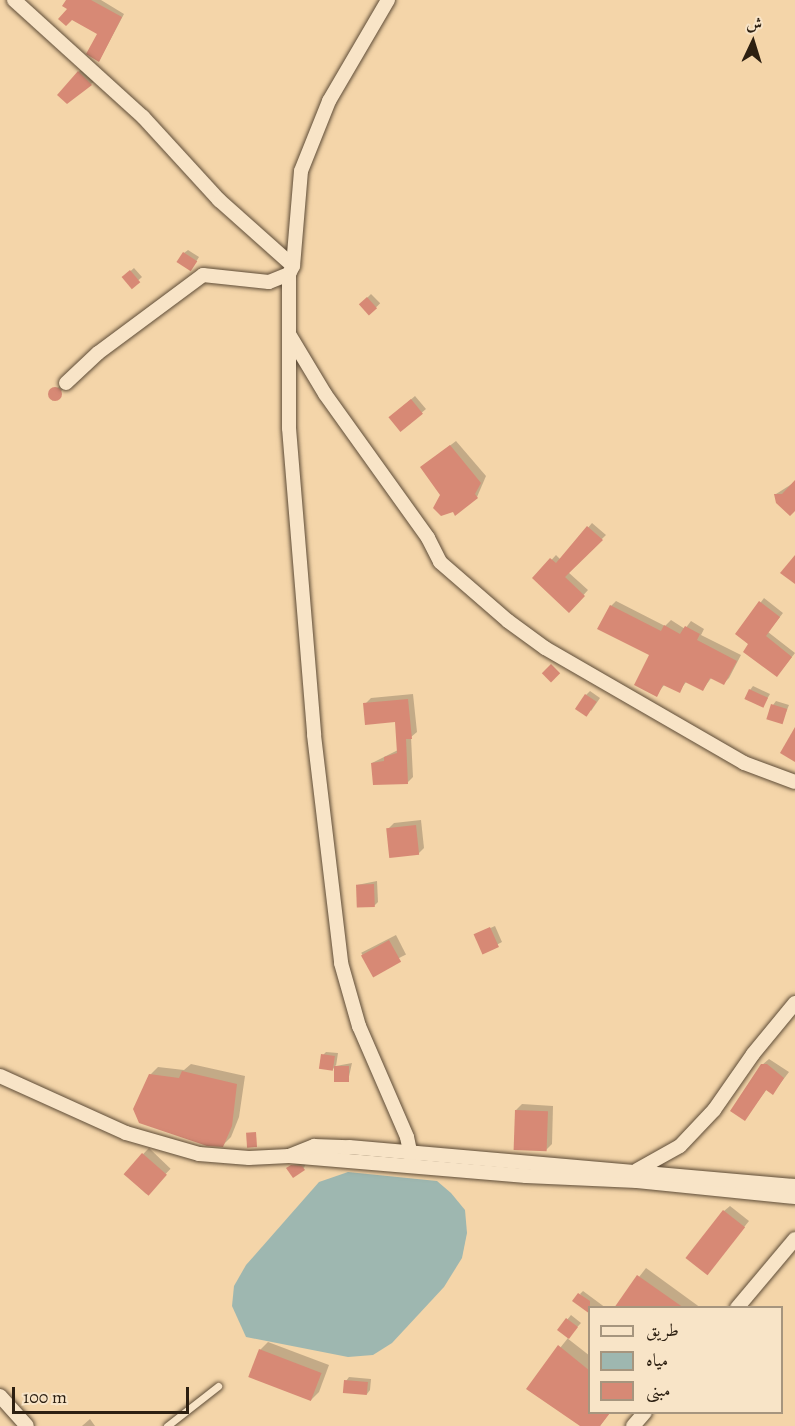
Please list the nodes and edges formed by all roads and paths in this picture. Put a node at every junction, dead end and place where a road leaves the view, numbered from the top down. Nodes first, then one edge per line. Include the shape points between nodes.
1 (14, 0) edge
2 (388, 0) edge
3 (291, 270) junction
4 (288, 333) junction
5 (66, 383) dead end
6 (795, 782) edge
7 (795, 1003) edge
8 (0, 1076) edge
9 (412, 1158) junction
10 (526, 1170) junction
11 (637, 1170) junction
12 (795, 1186) edge
13 (795, 1197) edge
14 (795, 1239) edge
15 (739, 1306) edge
16 (218, 1386) dead end
17 (0, 1396) edge
18 (644, 1414) edge
19 (27, 1426) edge
20 (167, 1426) edge
21 (633, 1426) edge

1 - 3 street via 143,117 219,200
2 - 3 street via 352,56 308,146 298,195
3 - 4 street
3 - 5 street via 268,282 203,275 104,347
4 - 6 street via 325,394 428,538 440,562 545,648 744,763
4 - 9 street via 289,428 309,685 337,938 359,1026
7 - 11 street via 714,1110 680,1146
8 - 9 street via 166,1146 220,1156
9 - 10 street
10 - 11 street
10 - 13 street
11 - 12 street
14 - 15 street
16 - 20 lane
17 - 19 street
18 - 21 street

